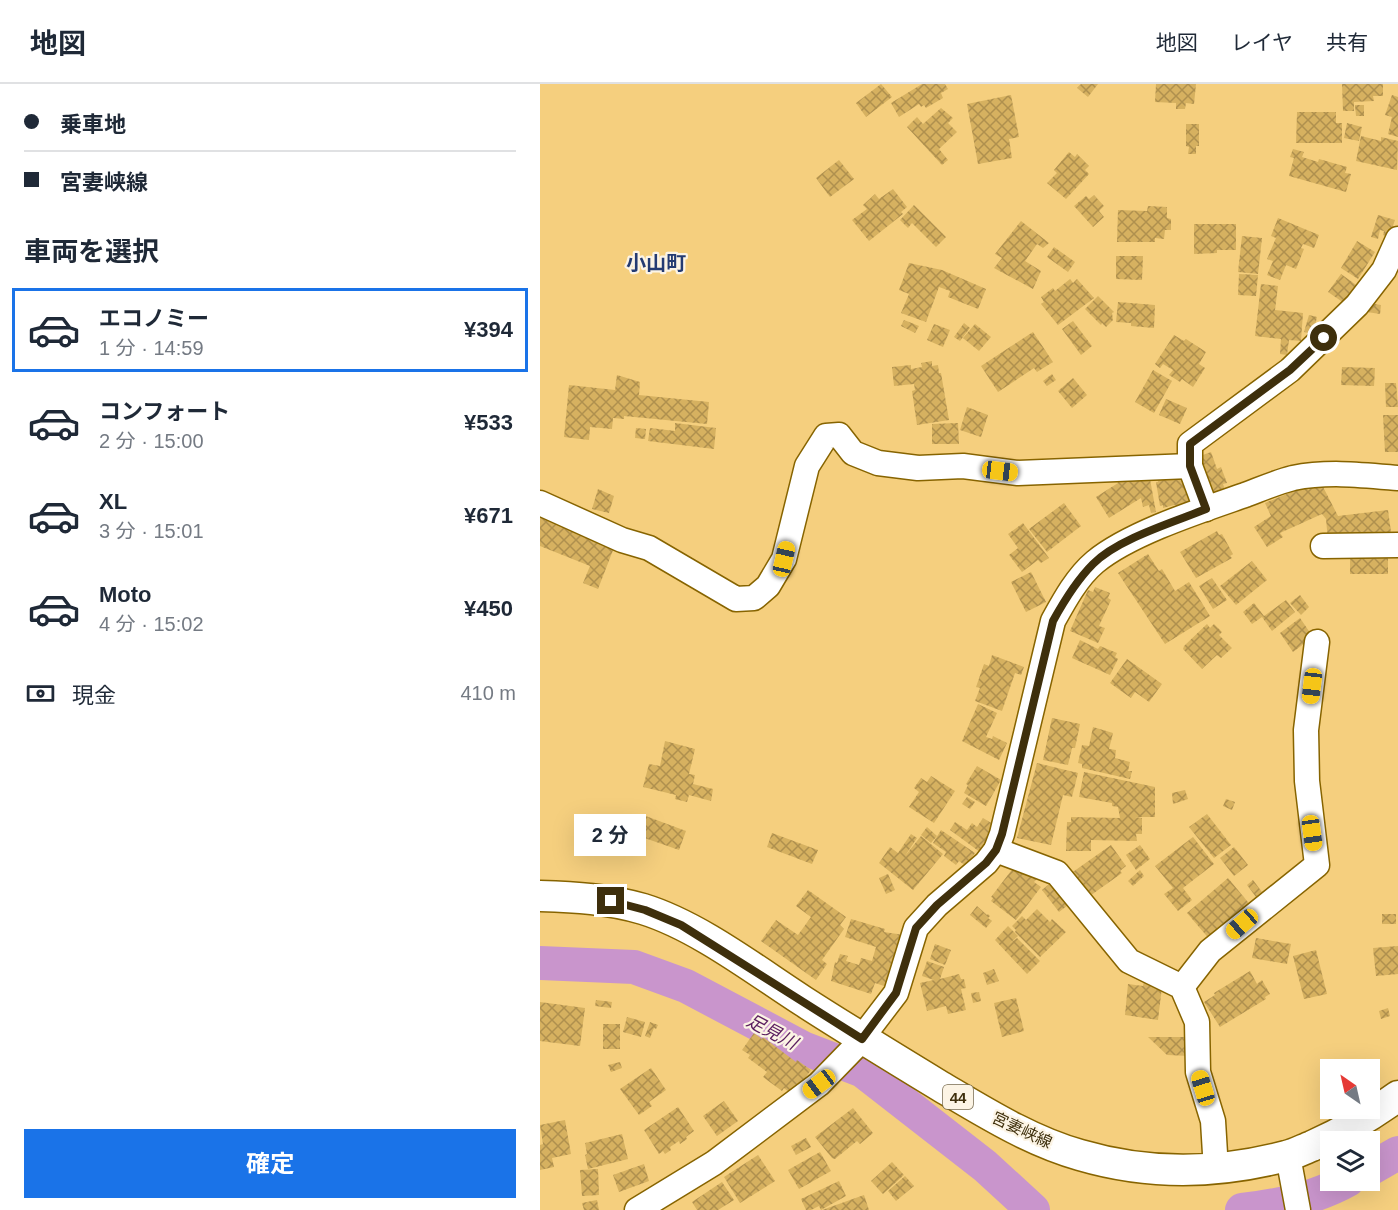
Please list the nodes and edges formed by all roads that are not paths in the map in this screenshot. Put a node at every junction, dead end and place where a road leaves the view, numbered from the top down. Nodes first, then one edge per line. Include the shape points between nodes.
1 (1398, 239) edge
2 (1190, 466) junction
3 (1398, 478) edge
4 (540, 504) edge
5 (1206, 509) junction
6 (1398, 544) edge
7 (1323, 546) dead end
8 (1317, 642) dead end
9 (996, 850) junction
10 (540, 896) edge
11 (1182, 987) junction
12 (858, 1044) junction
13 (1398, 1096) edge
14 (1290, 1167) junction
15 (1216, 1170) junction
16 (637, 1210) edge
17 (1298, 1210) edge

1 - 2 street via 1384,270 1357,305 1290,370 1190,444
2 - 4 street via 1018,473 963,466 918,468 878,463 853,453 839,435 826,436 807,466 784,559 768,586 754,598 735,599 649,548
2 - 5 street
3 - 5 street via 1337,473 1292,478
5 - 9 street via 1109,551 1093,563 1065,599 1053,621
6 - 7 street
8 - 11 street via 1306,730 1307,781 1317,865 1210,951
9 - 11 street via 1057,873 1129,961
9 - 12 street via 916,928 896,993
10 - 12 main road, 宮妻峡線 / 44 via 611,901 681,925
11 - 15 street via 1197,1022 1198,1072 1213,1121
12 - 15 main road, 宮妻峡線 / 44 via 988,1114 1070,1152 1142,1168
12 - 16 street via 819,1084 714,1162
13 - 14 main road, 宮妻峡線 / 44
14 - 15 main road, 宮妻峡線 / 44
14 - 17 street

